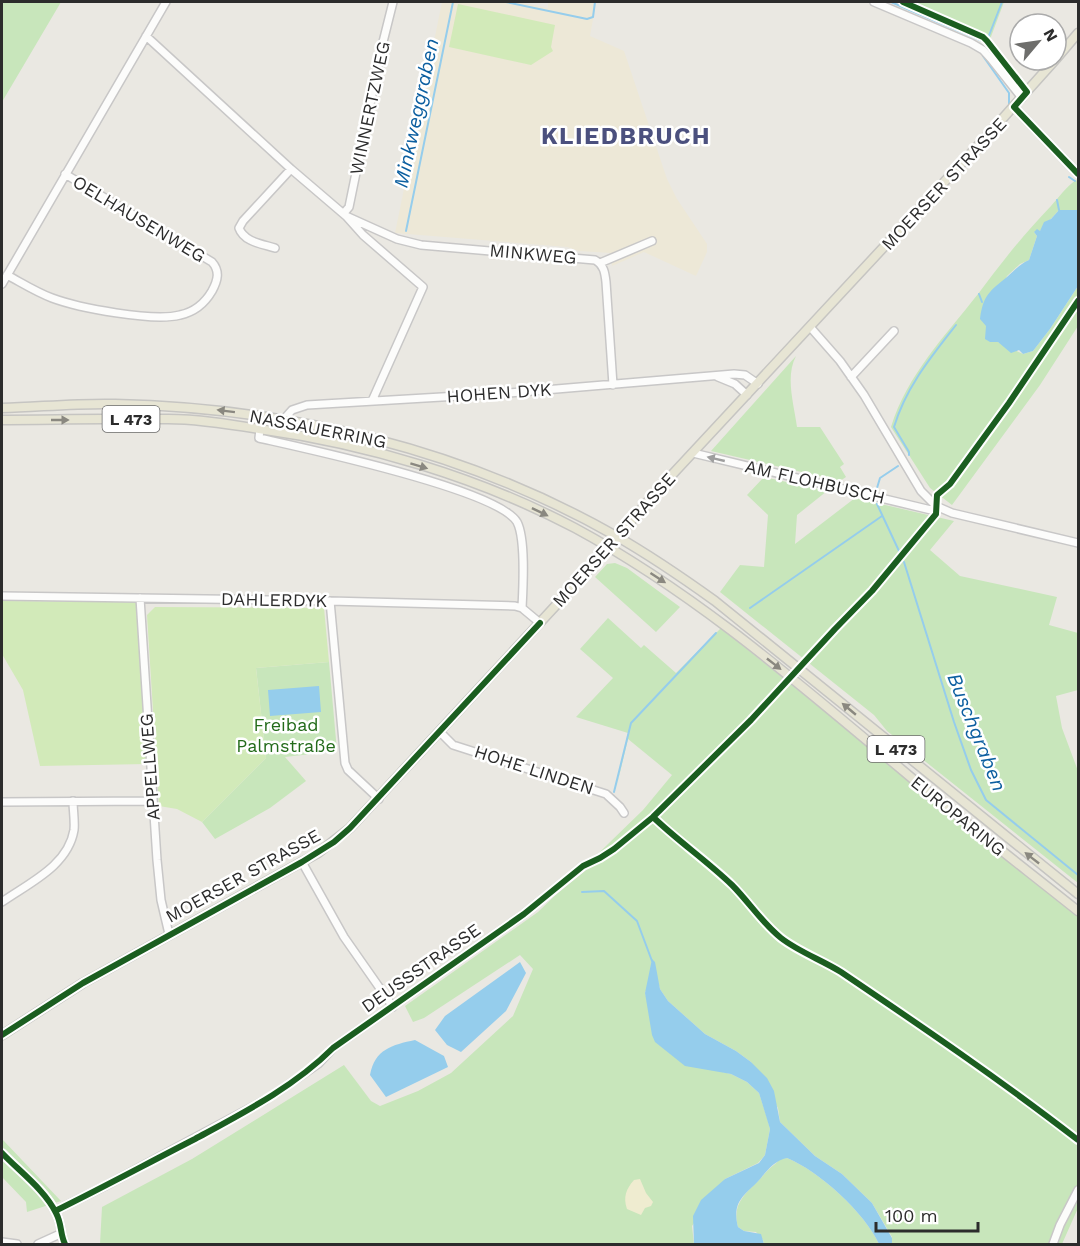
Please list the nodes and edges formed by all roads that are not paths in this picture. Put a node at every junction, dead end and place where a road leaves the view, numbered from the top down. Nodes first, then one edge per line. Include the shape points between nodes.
1 (166, 2) edge
2 (393, 2) edge
3 (874, 2) edge
4 (1078, 33) edge
5 (146, 36) junction
6 (1068, 44) edge
7 (1044, 72) edge
8 (1022, 98) junction
9 (1014, 107) junction
10 (291, 169) junction
11 (1076, 171) edge
12 (65, 174) junction
13 (345, 215) junction
14 (652, 241) dead end
15 (275, 248) dead end
16 (600, 263) junction
17 (7, 275) junction
18 (2, 284) edge
19 (811, 328) junction
20 (894, 331) dead end
21 (851, 376) junction
22 (718, 377) junction
23 (758, 384) junction
24 (613, 385) junction
25 (747, 395) junction
26 (372, 401) junction
27 (2, 408) edge
28 (284, 419) junction
29 (2, 420) edge
30 (260, 429) junction
31 (693, 453) junction
32 (936, 507) junction
33 (617, 536) junction
34 (1078, 543) edge
35 (608, 548) junction
36 (2, 596) edge
37 (140, 598) junction
38 (330, 601) junction
39 (522, 608) junction
40 (540, 623) junction
41 (440, 732) junction
42 (379, 799) junction
43 (73, 801) junction
44 (152, 801) junction
45 (2, 802) edge
46 (624, 813) dead end
47 (302, 862) junction
48 (583, 866) dead end
49 (1078, 894) edge
50 (2, 902) edge
51 (1078, 911) edge
52 (169, 934) junction
53 (393, 1007) junction
54 (2, 1035) edge
55 (276, 1094) dead end
56 (265, 1100) dead end
57 (2, 1153) edge
58 (1078, 1190) edge
59 (55, 1211) junction
60 (60, 1234) junction
61 (2, 1242) edge
62 (17, 1245) edge
63 (38, 1245) edge
64 (64, 1245) edge
65 (1053, 1245) edge

1 - 5 street
2 - 13 street, WINNERTZWEG
3 - 8 street via 983,50
4 - 6 main road, MOERSER STRASSE
5 - 10 street, MINKWEG
5 - 12 street
7 - 8 main road, MOERSER STRASSE
8 - 9 main road, MOERSER STRASSE
9 - 11 street
9 - 19 main road, MOERSER STRASSE
10 - 13 street, MINKWEG
10 - 15 street via 239,228 246,237
12 - 17 street
12 - 17 street, OELHAUSENWEG via 212,262 218,276 212,291 192,311 178,316 147,316 70,304
13 - 16 street, MINKWEG via 397,239 421,244 585,258
13 - 26 street, MINKWEG via 423,287
14 - 16 street
16 - 24 street, MINKWEG via 606,282
17 - 18 street
19 - 21 street
19 - 23 main road, MOERSER STRASSE
20 - 21 street
21 - 32 street via 921,491
22 - 23 street, HOHEN DYK via 745,375
22 - 24 street, HOHEN DYK
22 - 25 street via 735,384
23 - 25 main road, MOERSER STRASSE
24 - 26 street, HOHEN DYK
25 - 31 main road, MOERSER STRASSE
26 - 28 street, HOHEN DYK via 307,405 292,410
28 -> 27 main road, NASSAUERRING / L 473 via 113,404
28 - 33 main road, NASSAUERRING / L 473 via 386,441 490,476
29 -> 30 main road, NASSAUERRING / L 473 via 171,419
30 -> 35 main road, NASSAUERRING / L 473 via 379,453 487,488 575,528
30 - 39 street, NASSAUERRING via 259,438 406,473 504,510 516,520 522,533
32 -> 31 street, AM FLOHBUSCH via 931,510
31 - 33 main road, MOERSER STRASSE
32 - 34 street, AM FLOHBUSCH
33 - 35 main road, MOERSER STRASSE
49 -> 33 main road, EUROPARING / L 473 via 735,616
35 - 40 main road, MOERSER STRASSE
35 -> 51 main road, EUROPARING / L 473 via 729,628
36 - 37 street, DAHLERDYK
37 - 38 street, DAHLERDYK
37 - 44 street, APPELLWEG
38 - 39 street, DAHLERDYK
38 - 42 street via 345,763
39 - 40 street
40 - 41 main road, MOERSER STRASSE
41 - 42 main road, MOERSER STRASSE
41 - 46 street, HOHE LINDEN via 453,745 606,794
42 - 47 main road, MOERSER STRASSE via 334,842
43 - 44 street
43 - 45 street
43 - 50 street via 74,830 66,854
44 - 52 street, APPELLWEG via 161,900
47 - 52 main road, MOERSER STRASSE
47 - 53 street via 344,937
48 - 53 street, DEUSSSTRASSE via 524,914
52 - 54 main road, MOERSER STRASSE
53 - 55 street, DEUSSSTRASSE
56 - 59 street
57 - 59 street
58 - 65 street
59 - 60 street
60 - 63 street
60 - 64 street
61 - 62 street

